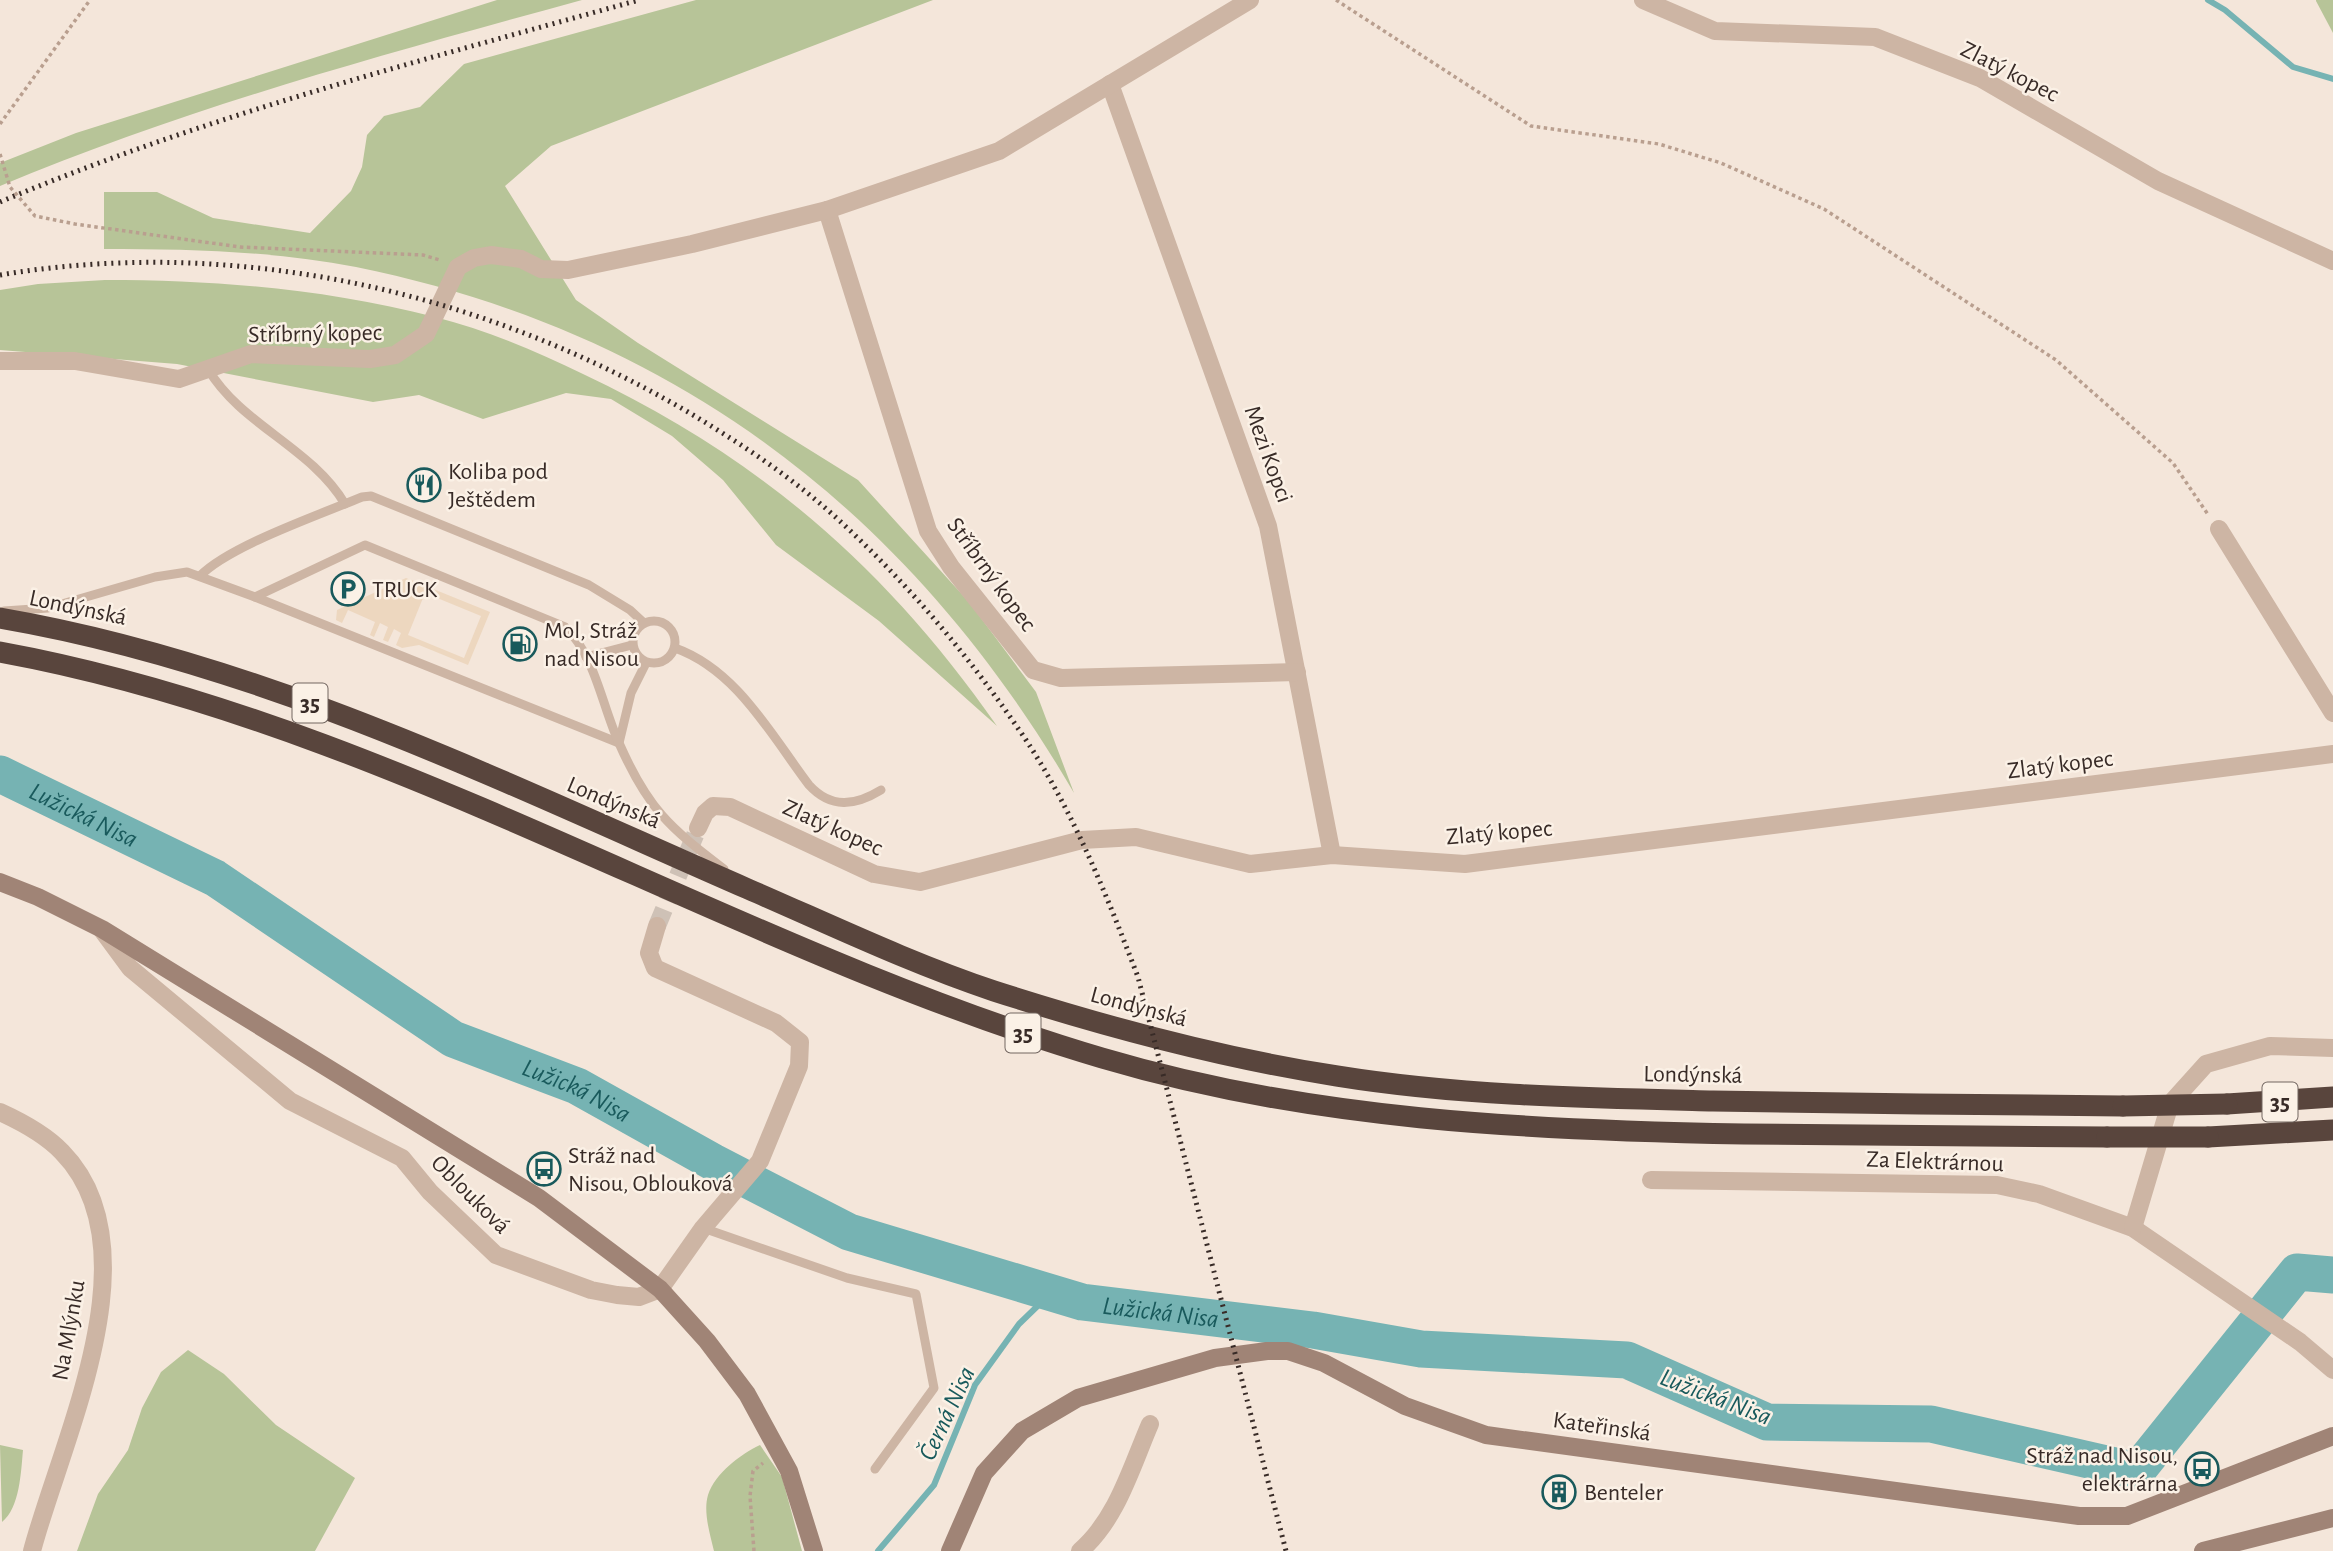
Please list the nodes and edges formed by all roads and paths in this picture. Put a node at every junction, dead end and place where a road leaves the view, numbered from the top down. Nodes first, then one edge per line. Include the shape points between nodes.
1 (90, 0) edge
2 (1250, 0) edge
3 (1336, 0) edge
4 (1643, 0) edge
5 (1110, 84) junction
6 (0, 124) edge
7 (0, 155) edge
8 (827, 210) junction
9 (432, 256) dead end
10 (2333, 261) edge
11 (0, 360) edge
12 (208, 369) junction
13 (345, 504) junction
14 (2218, 529) joint
15 (200, 576) junction
16 (255, 597) junction
17 (0, 611) edge
18 (0, 618) edge
19 (644, 623) junction
20 (632, 645) junction
21 (675, 648) junction
22 (0, 652) edge
23 (586, 657) junction
24 (646, 663) junction
25 (1297, 672) junction
26 (2333, 713) edge
27 (619, 743) junction
28 (2333, 754) edge
29 (881, 790) dead end
30 (698, 828) tunnel mouth
31 (1332, 855) junction
32 (0, 882) edge
33 (751, 890) junction
34 (657, 926) tunnel mouth
35 (102, 929) junction
36 (2333, 1048) edge
37 (2333, 1097) edge
38 (0, 1112) edge
39 (2333, 1130) edge
40 (1651, 1180) dead end
41 (703, 1228) junction
42 (2133, 1228) junction
43 (660, 1289) junction
44 (2333, 1370) edge
45 (1150, 1424) dead end
46 (2333, 1436) edge
47 (778, 1450) junction
48 (874, 1469) dead end
49 (2333, 1518) edge
50 (32, 1551) edge
51 (754, 1551) edge
52 (814, 1551) edge
53 (950, 1551) edge
54 (1080, 1551) edge
55 (2203, 1551) edge

1 - 6 path
2 - 5 street, Stříbrný kopec
3 - 14 path via 1531,126 1659,144 1721,163 1824,209 2056,360 2173,463
4 - 10 street, Zlatý kopec via 1715,31 1875,37 1980,78 2158,181
5 - 8 street, Stříbrný kopec via 999,151
5 - 25 street, Mezi Kopci via 1268,526
7 - 9 path via 10,187 35,216 240,247
8 - 12 street, Stříbrný kopec via 568,270 541,270 521,259 491,255 474,258 458,267 426,334 395,355 370,359 251,354
8 - 25 street, Stříbrný kopec via 928,531 951,568 1033,670 1061,678
11 - 12 street, Stříbrný kopec via 75,361 179,379
12 - 13 lane via 221,391 318,468
13 - 15 lane via 239,550 210,565
13 - 19 lane via 371,496 589,585
14 - 26 street
15 - 16 lane
15 - 17 lane via 187,572 155,577 48,608
16 - 23 lane via 365,545 565,626
16 - 27 lane
18 - 33 highway, Londýnská / 35 via 138,647 286,694 427,749
19 - 20 lane
19 - 21 lane via 656,621 669,627
20 - 23 lane
20 - 24 lane
21 - 24 lane via 667,660
21 - 29 lane via 705,661 730,682 822,797 855,803
22 - 39 highway, 35, bridge via 175,693 297,734 916,996 1133,1066 1283,1100 1461,1124 1577,1131 2208,1137
23 - 27 lane
24 - 27 lane via 631,694
25 - 31 street, Mezi Kopci
27 - 33 lane via 646,799 672,829
28 - 31 street, Zlatý kopec via 1465,864
30 - 31 street, Zlatý kopec via 713,806 730,807 874,874 920,882 1082,840 1136,837 1250,864
32 - 35 street
33 - 37 highway, Londýnská / 35, bridge via 869,943 987,988 1123,1031 1340,1077 1600,1099 2123,1106
34 - 41 street via 649,953 655,968 776,1023 800,1042 799,1066 760,1161
35 - 43 street via 539,1198
35 - 43 street, Oblouková via 130,968 290,1101 402,1158 430,1192 496,1255 591,1290 639,1297
36 - 42 street via 2270,1046 2206,1064 2170,1104
38 - 50 street, Na Mlýnku via 47,1140 77,1172 98,1219 104,1280 81,1396 46,1495
40 - 42 street, Za Elektrárnou via 1997,1185
41 - 43 street
41 - 48 lane via 847,1278 916,1294 934,1388
42 - 44 street, Za Elektrárnou via 2300,1342
43 - 47 street via 747,1394
45 - 54 street via 1114,1508 1098,1536
46 - 53 street, Kateřinská via 2127,1516 2079,1516 1486,1435 1405,1406 1324,1363 1288,1351 1267,1351 1214,1358 1078,1398 1022,1431 984,1472
47 - 51 path via 752,1471
47 - 52 street
49 - 55 street

